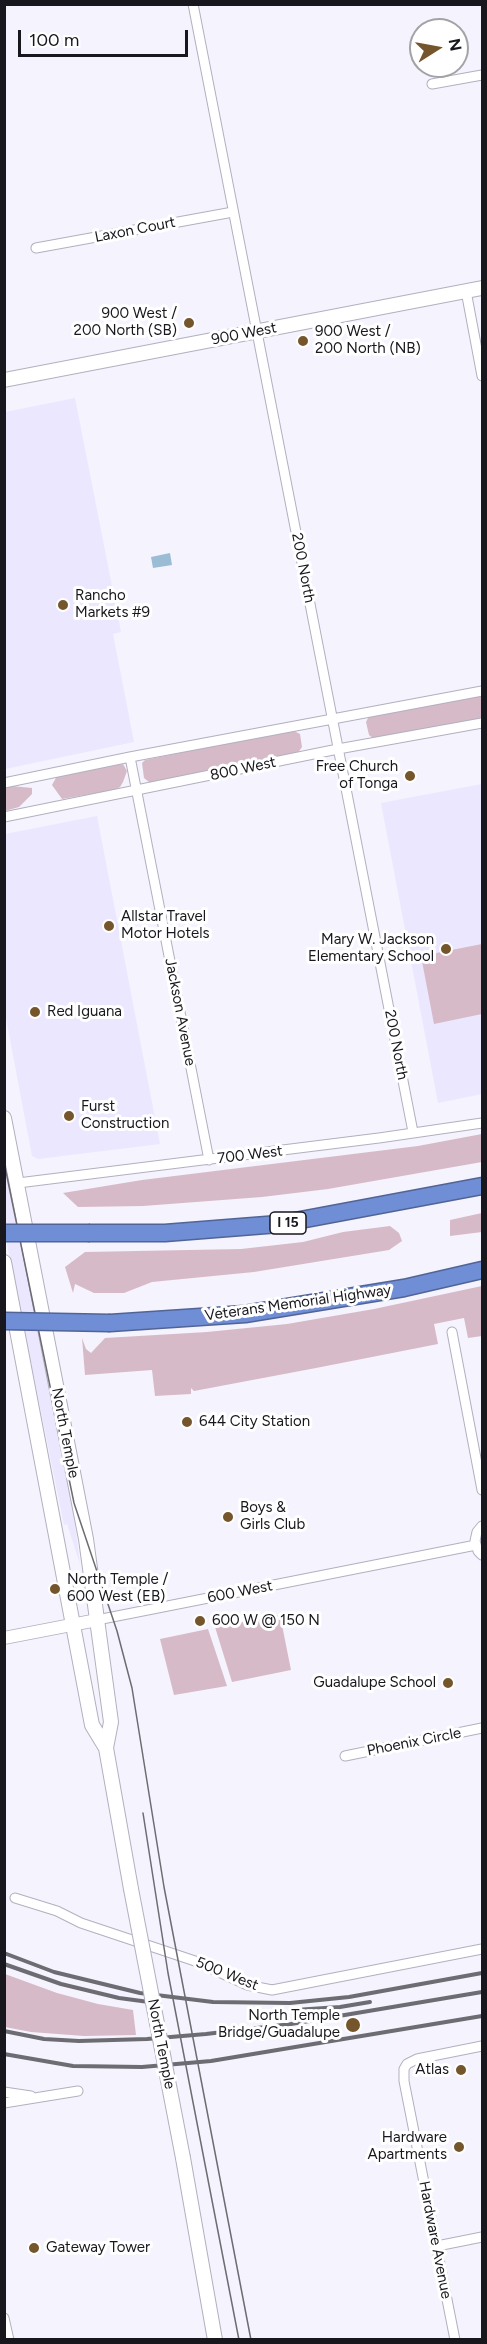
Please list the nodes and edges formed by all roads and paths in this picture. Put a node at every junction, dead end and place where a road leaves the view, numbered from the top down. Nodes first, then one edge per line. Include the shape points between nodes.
1 (193, 4) edge
2 (483, 75) edge
3 (432, 84) dead end
4 (233, 212) junction
5 (36, 248) dead end
6 (483, 288) edge
7 (466, 291) junction
8 (257, 332) junction
9 (483, 376) edge
10 (4, 381) edge
11 (483, 691) edge
12 (333, 720) junction
13 (483, 723) edge
14 (338, 749) junction
15 (130, 757) junction
16 (4, 783) edge
17 (136, 792) junction
18 (4, 818) edge
19 (4, 1118) edge
20 (483, 1123) edge
21 (413, 1132) junction
22 (209, 1160) junction
23 (18, 1183) junction
24 (483, 1186) edge
25 (4, 1233) edge
26 (4, 1262) edge
27 (483, 1270) edge
28 (4, 1322) edge
29 (452, 1332) dead end
30 (483, 1490) edge
31 (483, 1526) edge
32 (476, 1545) junction
33 (483, 1555) edge
34 (97, 1620) junction
35 (72, 1626) junction
36 (4, 1638) edge
37 (483, 1728) edge
38 (106, 1748) junction
39 (345, 1756) dead end
40 (15, 1898) dead end
41 (483, 1950) edge
42 (483, 2046) edge
43 (78, 2091) dead end
44 (4, 2092) edge
45 (39, 2097) junction
46 (4, 2103) edge
47 (483, 2237) edge
48 (437, 2247) junction
49 (4, 2318) edge
50 (9, 2340) edge
51 (215, 2340) edge
52 (455, 2340) edge

1 - 4 street, 200 North
2 - 3 street
4 - 5 street, Laxon Court
4 - 8 street, 200 North
6 - 7 main road, 900 West
7 - 8 main road, 900 West
7 - 9 street
8 - 10 main road, 900 West
8 - 12 street, 200 North
11 - 12 street, 800 West
12 - 14 street, 200 North
12 - 15 street, 800 West
13 - 14 street, 800 West
14 - 17 street, 800 West
14 - 21 street, 200 North
15 - 16 street, 800 West
15 - 17 street, Jackson Avenue
17 - 18 street, 800 West
17 - 22 street, Jackson Avenue
19 - 23 main road, North Temple
20 - 21 street, 700 West
21 - 22 street, 700 West
22 - 23 street, 700 West
23 - 34 main road, North Temple via 86,1539
24 - 25 highway, I 15, bridge via 279,1224 165,1233
26 - 35 main road, North Temple
27 - 28 highway, Veterans Memorial Highway, bridge via 404,1288 245,1314 110,1323
29 - 30 street
31 - 32 street via 476,1536
32 - 33 street
32 - 34 street, 600 West
34 - 35 street, 600 West
34 - 38 main road, North Temple via 111,1722
35 - 36 street, 600 West
35 - 38 main road, North Temple via 92,1725
37 - 39 street, Phoenix Circle
38 - 51 main road, North Temple, bridge
40 - 41 street, 500 West via 195,1961 247,1985 272,1990
42 - 48 street, Hardware Avenue via 417,2059 404,2069
43 - 45 street
44 - 45 street
45 - 46 street
47 - 48 street
48 - 52 street, Hardware Avenue
49 - 50 street

